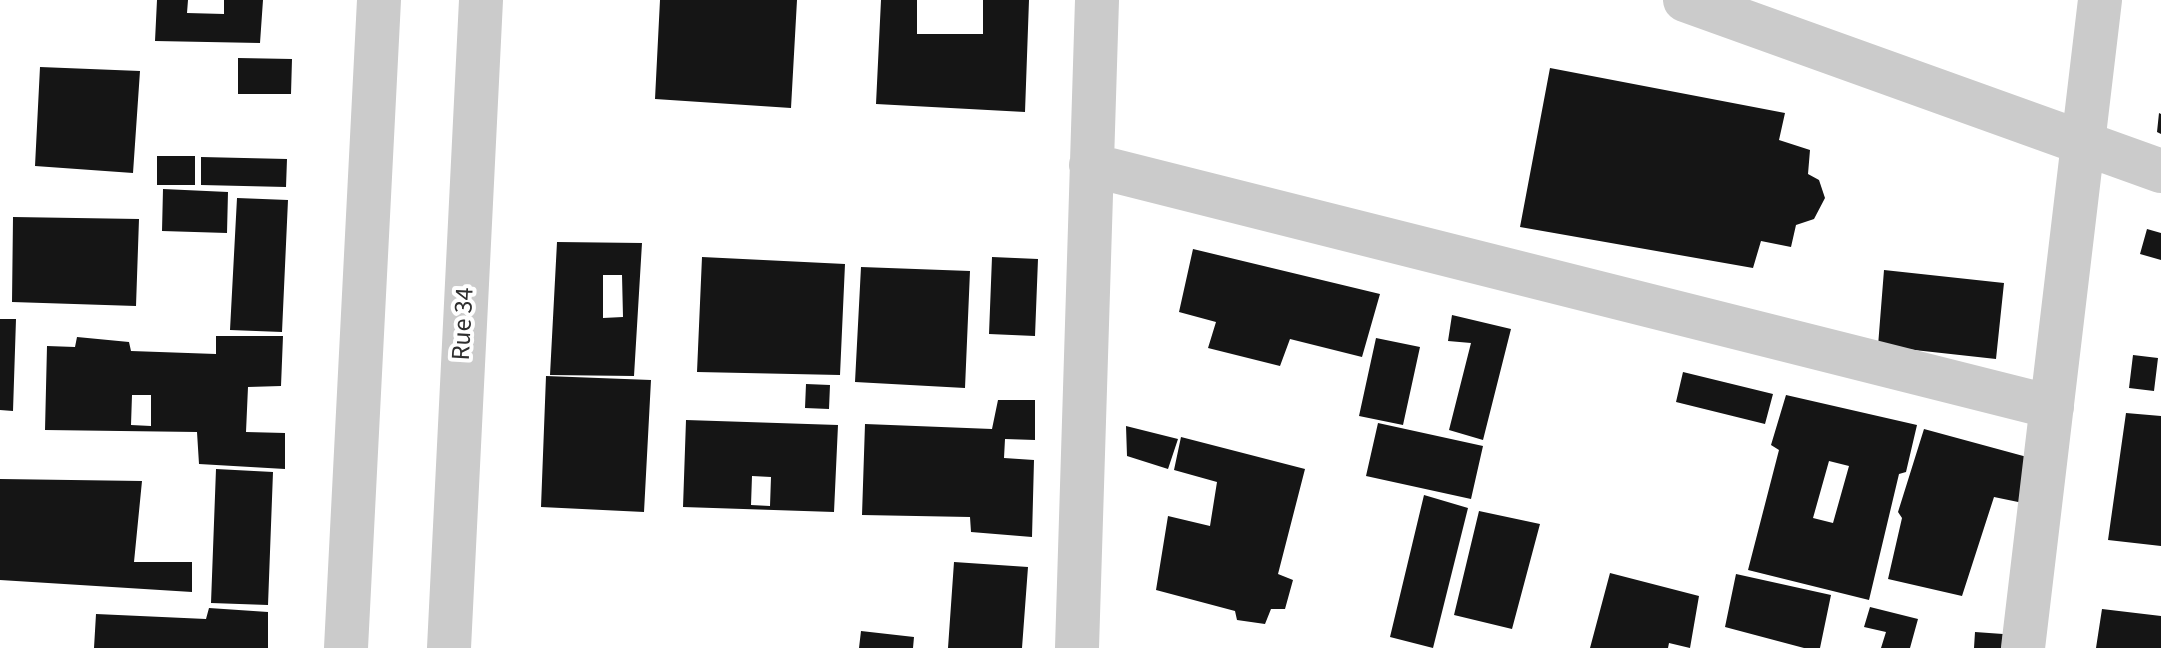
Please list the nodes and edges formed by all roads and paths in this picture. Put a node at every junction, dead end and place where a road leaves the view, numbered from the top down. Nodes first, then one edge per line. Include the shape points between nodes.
1 (379, 0) edge
2 (481, 0) edge
3 (1097, 0) edge
4 (1685, 0) edge
5 (2100, 0) edge
6 (2082, 142) junction
7 (1091, 165) junction
8 (2161, 171) edge
9 (2052, 407) junction
10 (1080, 647) edge
11 (346, 648) edge
12 (449, 648) edge
13 (2023, 648) edge

1 - 11 street
2 - 12 street, Rue 34
3 - 7 street
4 - 6 street
5 - 6 street
6 - 8 street
6 - 9 street
7 - 9 street
7 - 10 street
9 - 13 street

